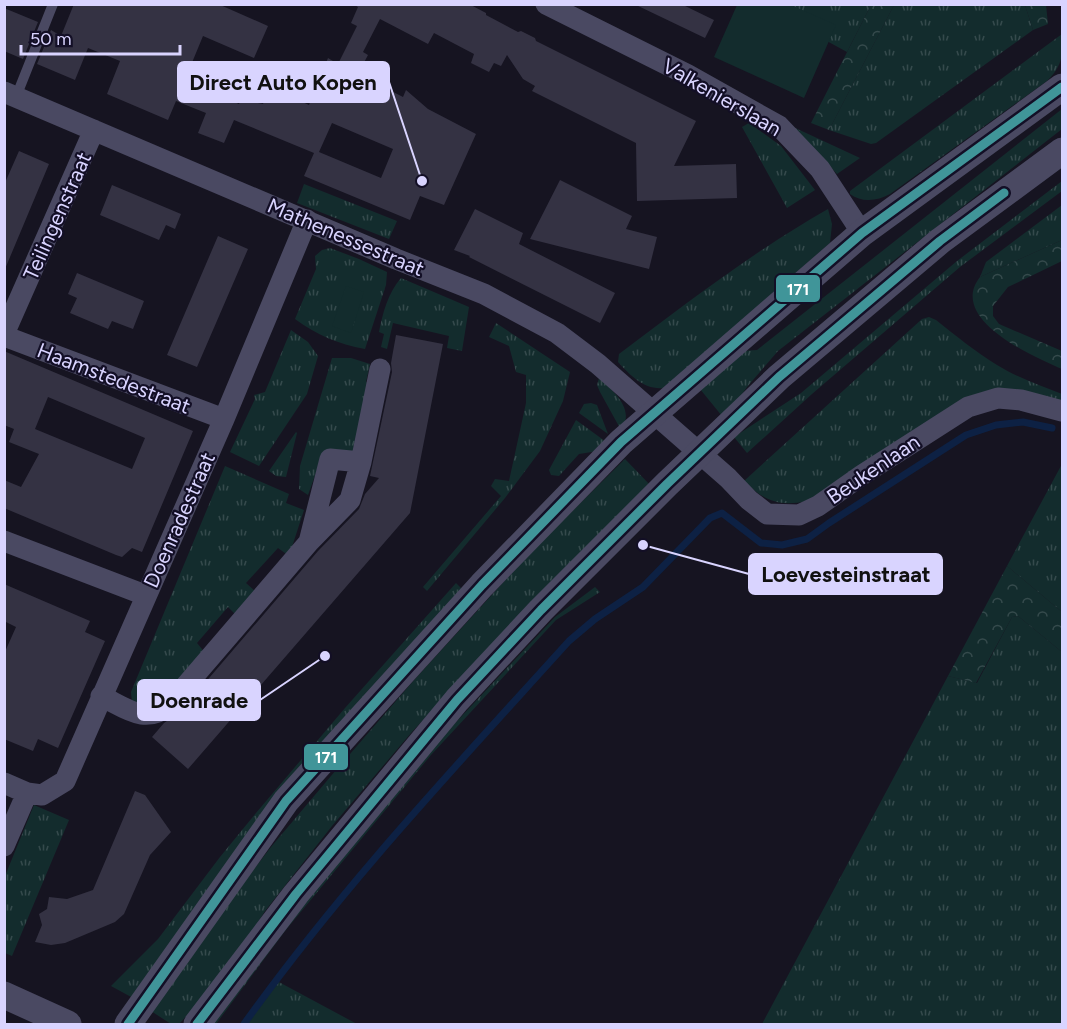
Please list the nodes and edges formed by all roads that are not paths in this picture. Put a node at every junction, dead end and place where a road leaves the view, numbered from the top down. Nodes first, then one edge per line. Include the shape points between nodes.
1 (53, 4) edge
2 (546, 4) edge
3 (1062, 87) edge
4 (10, 95) edge
5 (94, 130) junction
6 (1062, 151) edge
7 (307, 220) junction
8 (862, 233) junction
9 (4, 335) edge
10 (380, 369) dead end
11 (1062, 411) edge
12 (654, 414) junction
13 (224, 419) junction
14 (698, 453) junction
15 (361, 462) junction
16 (4, 541) edge
17 (309, 542) junction
18 (145, 595) junction
19 (101, 696) junction
20 (4, 783) edge
21 (27, 793) junction
22 (4, 846) edge
23 (4, 995) edge
24 (68, 1024) edge
25 (128, 1024) edge
26 (198, 1024) edge

1 - 4 lane, Mathenessestraat
2 - 8 street, Valkenierslaan via 779,126 819,169
3 - 8 street
4 - 5 street, Mathenessestraat
5 - 7 street, Mathenessestraat
5 - 9 street, Teilingenstraat
6 - 14 street via 940,241 779,377
7 - 12 street, Mathenessestraat via 484,294 557,333
7 - 13 street, Doenradestraat
8 - 12 street
9 - 13 street, Haamstedestraat
10 - 15 street
11 - 14 street, Beukenlaan via 998,398 968,407 799,515 767,514
12 - 14 street, Mathenessestraat
12 - 25 street via 621,442 482,585 286,801
13 - 18 street, Doenradestraat
14 - 26 street via 457,700 296,894
15 - 17 street via 350,500
15 - 17 street via 330,459
16 - 18 street
17 - 19 street via 160,713 136,713
18 - 19 street, Doenradestraat
19 - 21 street, Doenradestraat via 65,781 42,795
20 - 21 street
21 - 22 street
23 - 24 street

